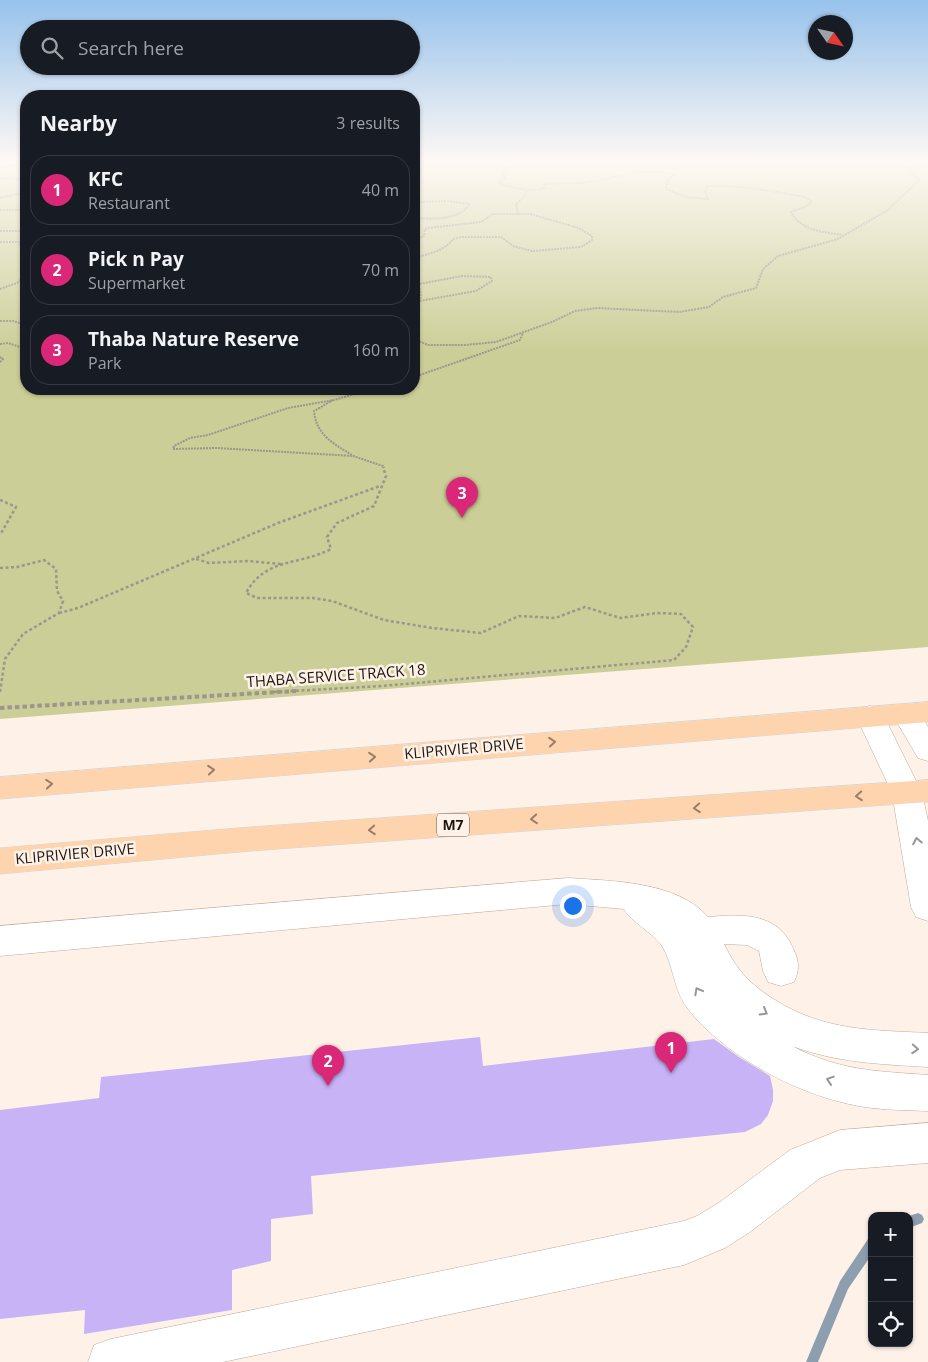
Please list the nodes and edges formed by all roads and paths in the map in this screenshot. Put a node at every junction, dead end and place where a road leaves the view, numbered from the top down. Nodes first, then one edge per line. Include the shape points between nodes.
1 (439, 226) edge
2 (570, 226) edge
3 (804, 226) edge
4 (861, 226) edge
5 (0, 231) edge
6 (20, 231) edge
7 (844, 235) junction
8 (420, 238) edge
9 (0, 242) edge
10 (20, 242) joint
11 (20, 245) edge
12 (420, 256) edge
13 (20, 281) edge
14 (420, 284) edge
15 (0, 289) edge
16 (420, 299) edge
17 (0, 321) edge
18 (20, 323) edge
19 (523, 332) junction
20 (420, 342) edge
21 (0, 344) edge
22 (20, 347) edge
23 (0, 357) edge
24 (0, 362) edge
25 (420, 375) edge
26 (351, 395) edge
27 (334, 400) junction
28 (353, 456) junction
29 (380, 486) junction
30 (0, 500) edge
31 (0, 534) edge
32 (195, 559) junction
33 (283, 564) junction
34 (0, 568) edge
35 (59, 613) junction
36 (0, 692) edge
37 (0, 708) edge
38 (917, 713) edge
39 (870, 716) junction
40 (928, 751) edge
41 (0, 788) edge
42 (918, 792) edge
43 (0, 861) edge
44 (627, 898) junction
45 (928, 907) edge
46 (700, 932) junction
47 (0, 941) edge
48 (781, 970) dead end
49 (928, 1050) edge
50 (928, 1093) edge
51 (928, 1143) edge
52 (111, 1362) edge

1 - 8 path via 425,229 424,236
2 - 12 path via 592,236 592,240 581,247 532,252 513,246 501,237 460,237 437,251
3 - 7 path
4 - 7 path
5 - 6 path
7 - 19 path via 778,256 763,269 756,288 723,297 709,307 679,312 597,308 575,311
9 - 10 path
10 - 11 path
13 - 15 path
14 - 16 path via 480,276 490,277 492,281 467,292
17 - 18 path
19 - 20 path via 496,342 465,346 428,345
19 - 25 path via 520,340
21 - 22 path
23 - 24 path via 3,358
26 - 27 path
27 - 28 path via 314,411 314,419 323,437
27 - 28 path via 262,415 208,435 190,438 173,449 217,448
28 - 29 path via 383,466 386,476
29 - 32 path via 278,523
29 - 33 path via 374,506 337,523 327,537 331,549
30 - 31 path via 16,507
32 - 33 path via 209,563 249,561
32 - 35 path
33 - 37 path, THABA SERVICE TRACK 18 via 266,569 251,580 246,593 257,598 313,598 384,620 482,633 519,616 555,618 585,607 620,618 657,613 681,614 693,627 686,647 674,660 382,686
34 - 35 path via 44,560 56,569 57,591 63,601
35 - 36 path via 23,634 5,659
38 - 39 main road, KLIPRIVIER DRIVE
38 - 40 street
41 -> 39 main road, KLIPRIVIER DRIVE
39 - 42 street
42 -> 43 main road, KLIPRIVIER DRIVE / M7 via 250,839
45 -> 42 street
44 - 46 street via 675,909
44 - 47 street via 568,891
50 -> 44 street via 849,1086 809,1073 757,1044 725,1023 700,996 682,951 668,927
46 - 48 street via 750,931 762,934 776,951
46 -> 49 street via 731,988 759,1010 798,1030 832,1042
51 - 52 street via 840,1150 806,1164 735,1217 710,1233 684,1243

